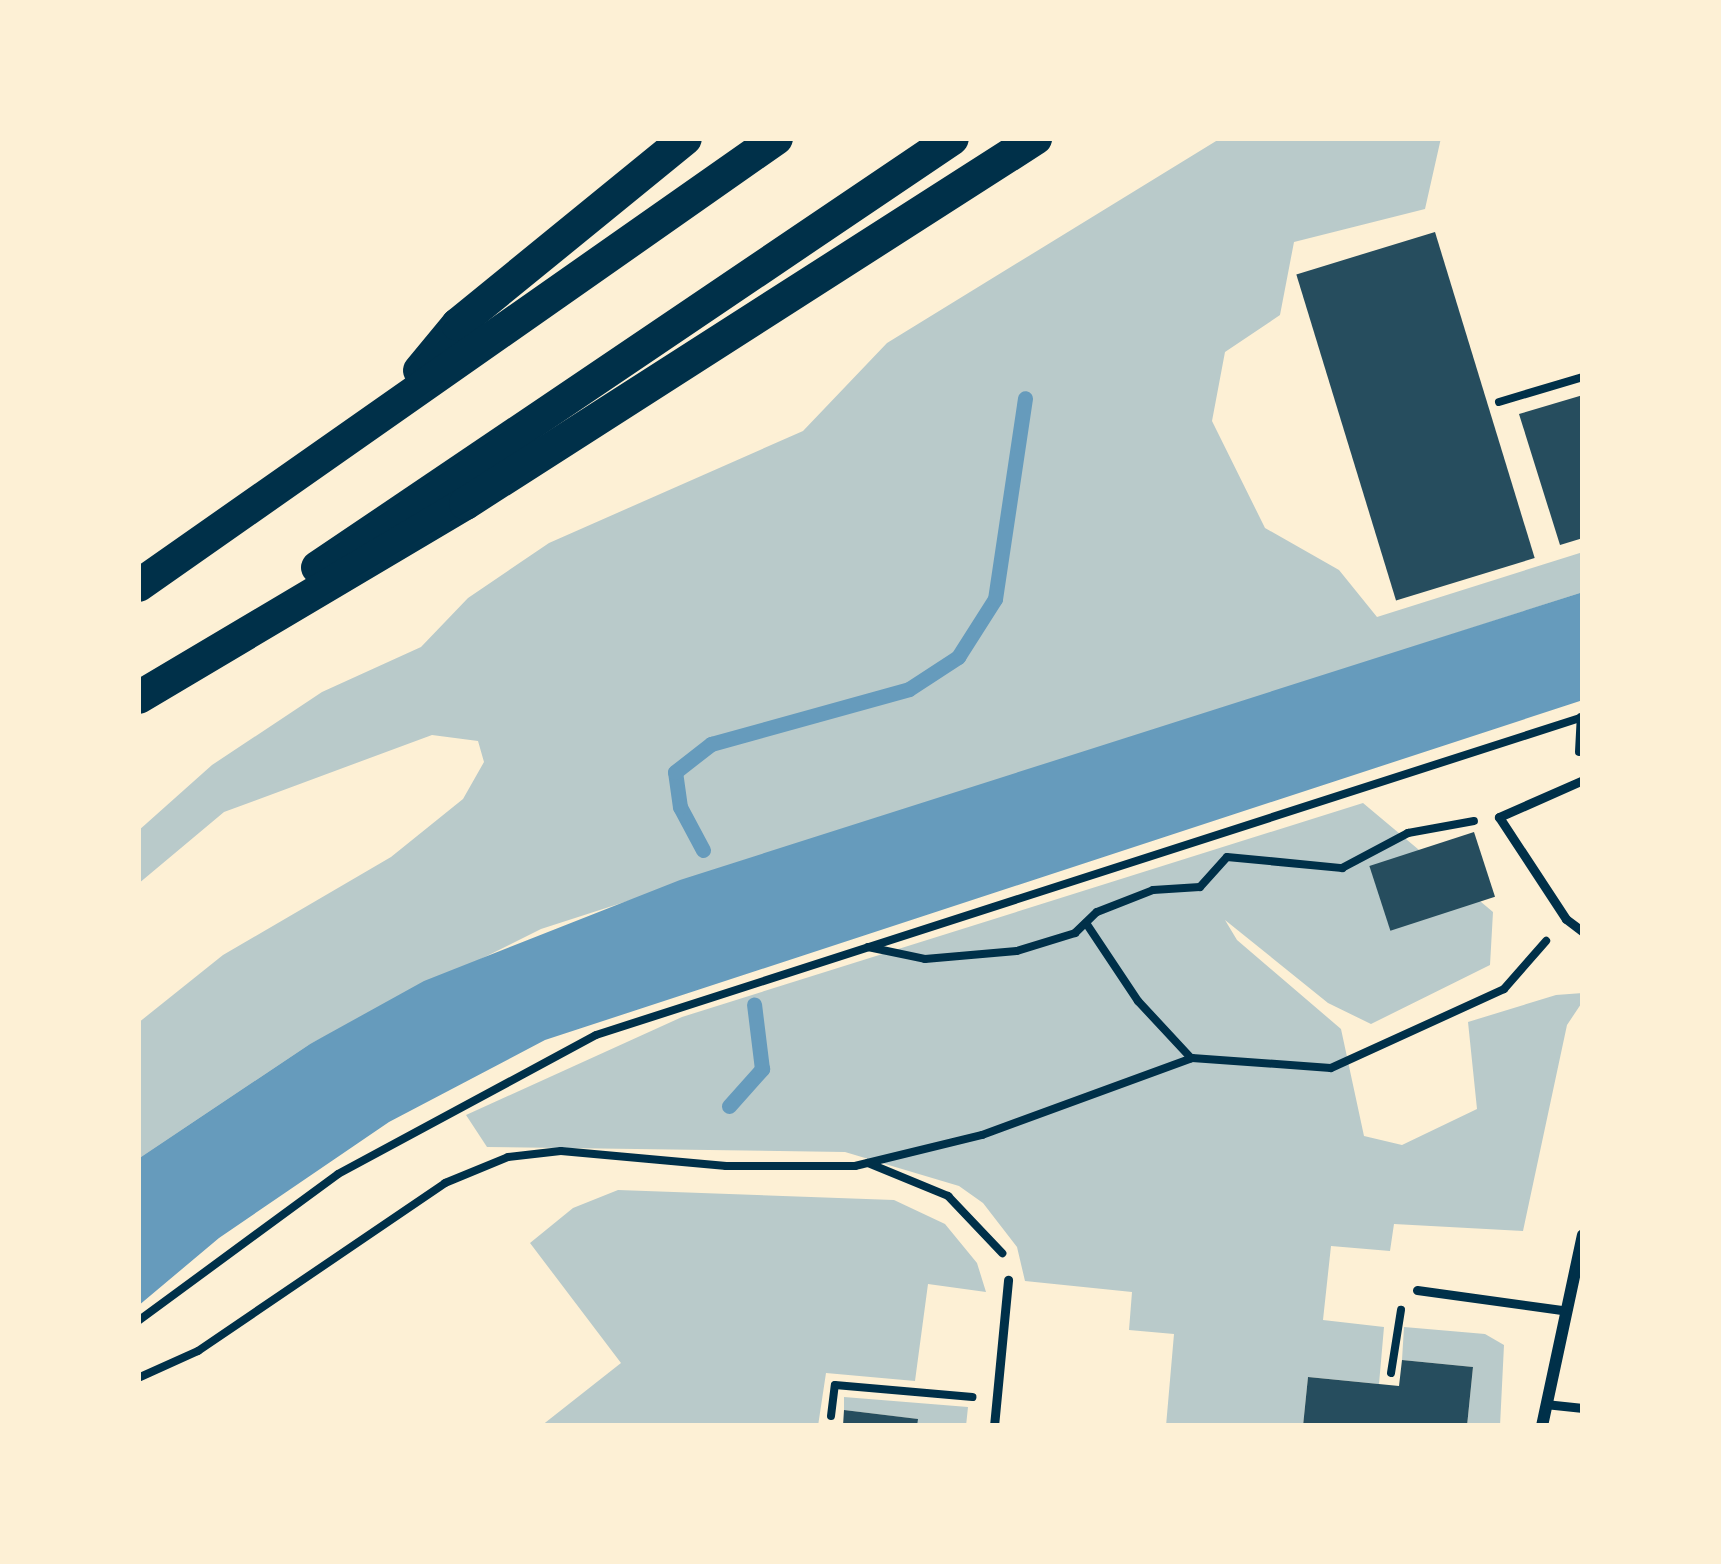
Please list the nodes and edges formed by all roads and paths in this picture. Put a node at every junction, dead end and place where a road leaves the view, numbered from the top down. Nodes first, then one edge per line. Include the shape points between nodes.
1 (685, 138) edge
2 (776, 138) edge
3 (952, 138) edge
4 (1035, 138) edge
5 (1583, 377) edge
6 (395, 400) junction
7 (1498, 402) dead end
8 (138, 585) edge
9 (138, 696) edge
10 (1583, 717) edge
11 (1583, 780) edge
12 (1499, 817) junction
13 (1566, 919) junction
14 (1086, 923) junction
15 (1583, 932) edge
16 (868, 947) junction
17 (1192, 1058) junction
18 (867, 1163) junction
19 (1583, 1235) edge
20 (1008, 1280) joint
21 (1417, 1290) joint
22 (1562, 1310) junction
23 (138, 1321) edge
24 (1390, 1373) dead end
25 (138, 1378) edge
26 (997, 1399) junction
27 (1545, 1404) junction
28 (1583, 1408) edge
29 (831, 1416) dead end
30 (994, 1426) edge
31 (1542, 1426) edge

1 - 6 highway via 457,324
2 - 6 highway
3 - 9 highway via 446,476
4 - 9 highway via 465,502
5 - 7 path
6 - 8 highway
10 - 16 path
11 - 12 lane
12 - 13 lane
12 - 14 path via 1408,833 1342,868 1227,857 1200,887 1153,890
13 - 15 lane
13 - 17 path via 1504,989 1331,1069
14 - 16 path via 1017,951 951,960
14 - 17 path via 1138,1001
16 - 23 path via 596,1035 477,1093 302,1198
17 - 18 path via 982,1135
18 - 20 path via 948,1196 1006,1258
18 - 25 path via 726,1166 561,1151 508,1157 446,1183 198,1351
19 - 22 street
20 - 26 lane
21 - 22 lane
21 - 24 path via 1397,1315
22 - 27 street
26 - 29 path via 835,1385
26 - 30 lane
27 - 28 lane
27 - 31 street

